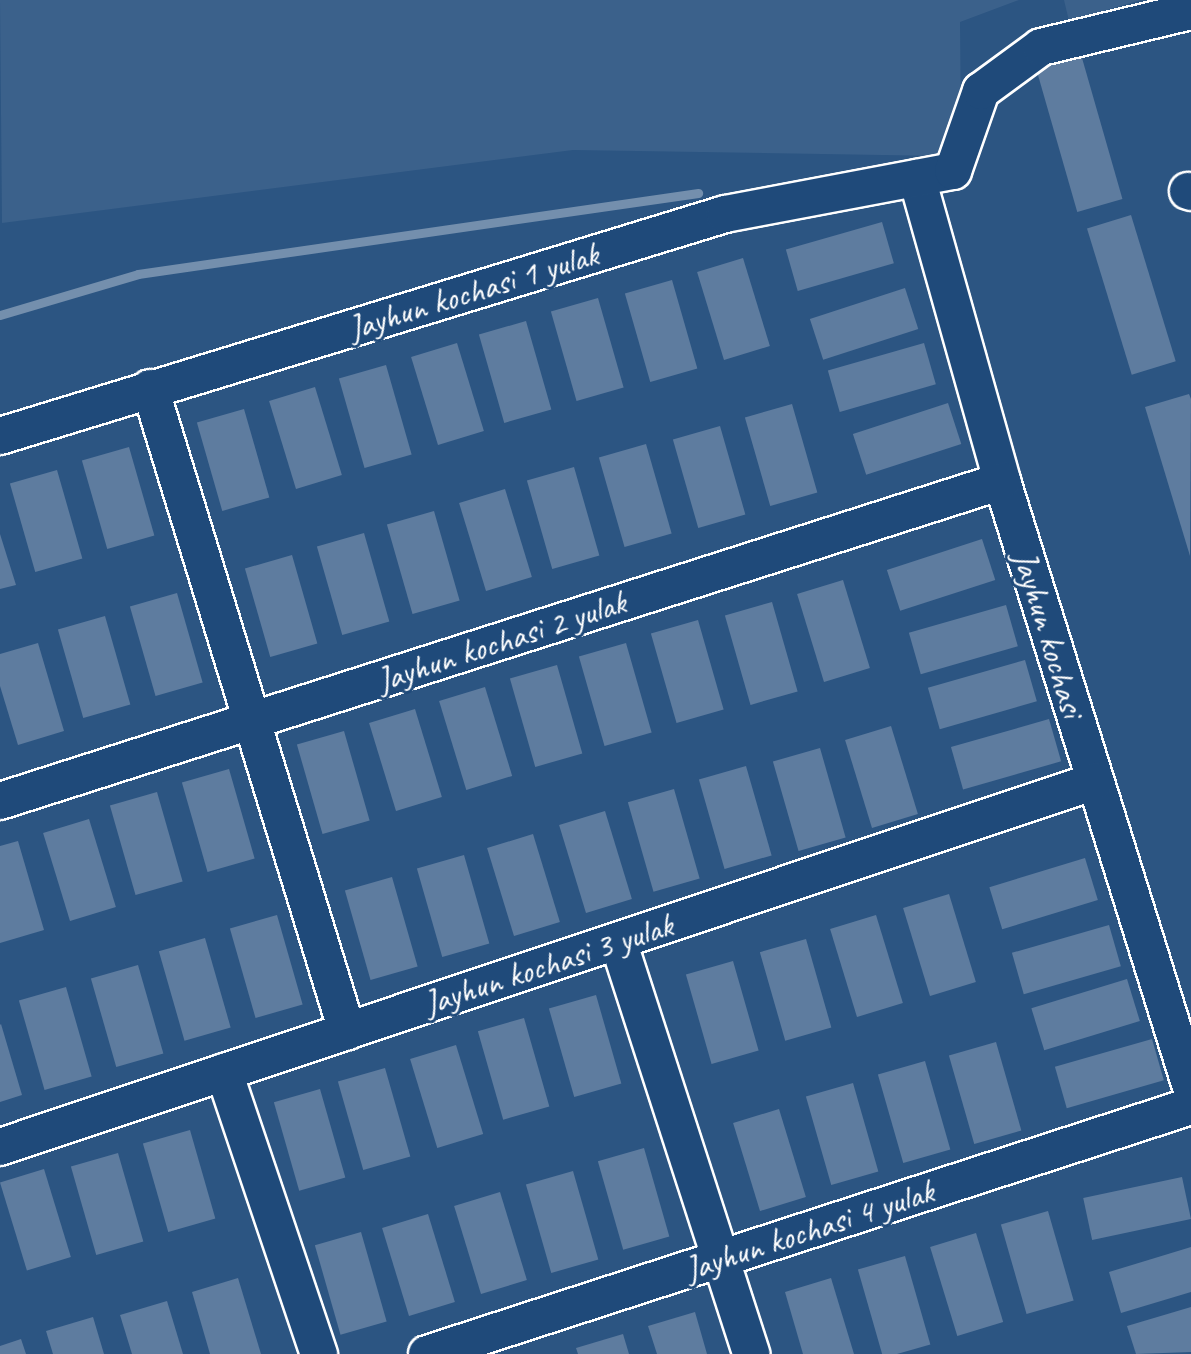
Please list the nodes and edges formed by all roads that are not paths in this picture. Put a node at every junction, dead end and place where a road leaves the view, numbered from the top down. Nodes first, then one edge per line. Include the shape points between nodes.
1 (1191, 11) edge
2 (917, 178) junction
3 (150, 388) junction
4 (0, 436) edge
5 (1002, 481) junction
6 (252, 720) junction
7 (1095, 781) junction
8 (0, 801) edge
9 (618, 941) junction
10 (347, 1031) junction
11 (224, 1072) junction
12 (1191, 1087) edge
13 (1191, 1106) edge
14 (0, 1147) edge
15 (719, 1259) junction
16 (319, 1354) edge
17 (427, 1354) edge
18 (751, 1354) edge

1 - 2 street, Jayhun kochasi 1 yulak via 1041,47 981,91 953,171
2 - 3 street, Jayhun kochasi 1 yulak via 725,214
2 - 5 street, Jayhun kochasi
3 - 4 street, Jayhun kochasi 1 yulak
3 - 6 street
5 - 6 street, Jayhun kochasi 2 yulak
5 - 7 street, Jayhun kochasi
6 - 8 street, Jayhun kochasi 2 yulak
6 - 10 street
7 - 9 street, Jayhun kochasi 3 yulak
7 - 12 street, Jayhun kochasi
9 - 10 street, Jayhun kochasi 3 yulak
9 - 15 street
10 - 11 street, Jayhun kochasi 3 yulak
11 - 14 street, Jayhun kochasi 3 yulak
11 - 16 street
13 - 15 street, Jayhun kochasi 4 yulak
15 - 17 street, Jayhun kochasi 4 yulak
15 - 18 street

